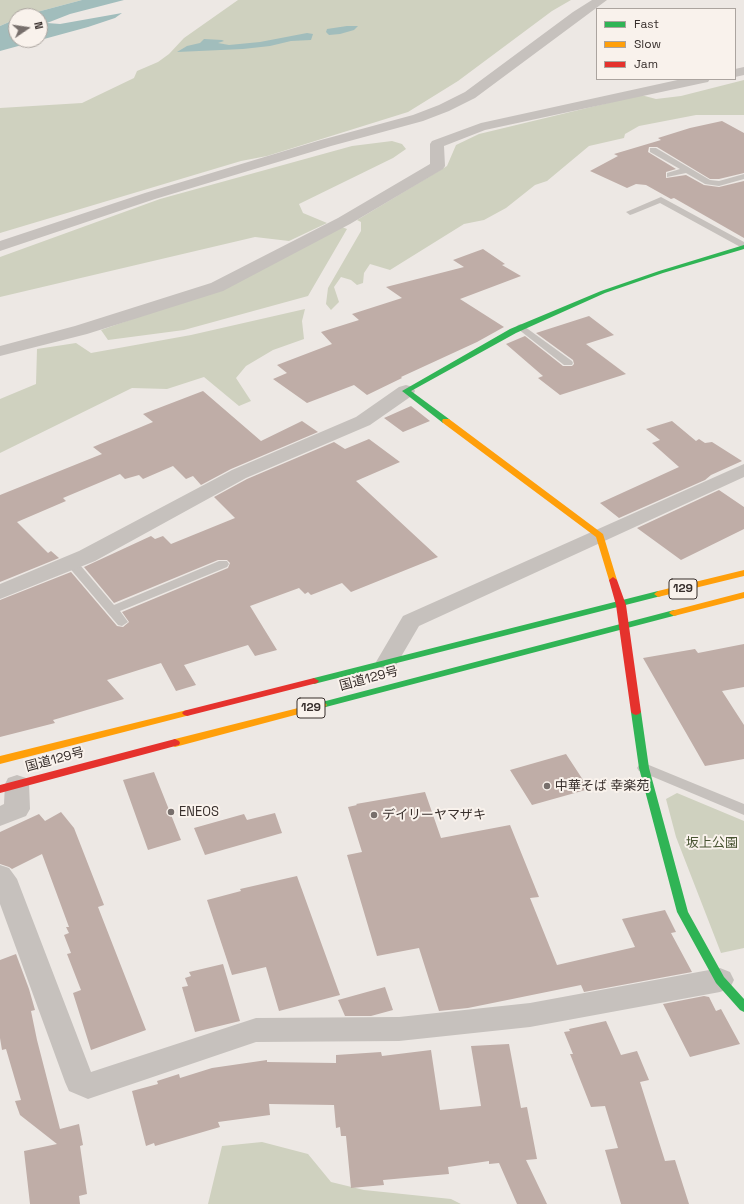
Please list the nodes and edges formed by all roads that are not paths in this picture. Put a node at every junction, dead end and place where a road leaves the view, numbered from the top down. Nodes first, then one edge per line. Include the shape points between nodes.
1 (601, 0) edge
2 (698, 80) edge
3 (653, 150) dead end
4 (687, 170) junction
5 (670, 175) dead end
6 (744, 176) edge
7 (630, 212) dead end
8 (0, 246) edge
9 (744, 246) edge
10 (521, 327) junction
11 (0, 351) edge
12 (568, 363) dead end
13 (406, 390) junction
14 (744, 470) edge
15 (600, 536) junction
16 (72, 562) junction
17 (222, 564) dead end
18 (744, 573) edge
19 (0, 592) edge
20 (744, 595) edge
21 (621, 605) junction
22 (112, 610) junction
23 (122, 622) dead end
24 (623, 627) junction
25 (387, 662) junction
26 (0, 760) edge
27 (644, 768) junction
28 (9, 786) edge
29 (744, 810) edge
30 (0, 817) edge
31 (0, 875) edge
32 (720, 980) junction
33 (744, 1007) edge

1 - 8 street via 470,94 444,108 418,118 362,132 150,196
2 - 11 street via 481,127 437,144 438,166 344,221 217,287 81,330
3 - 4 lane
4 - 5 lane
4 - 6 lane via 708,182 719,184
7 - 9 lane via 661,200
9 - 10 main road via 603,292
10 - 12 lane
10 - 13 main road
13 - 15 main road
13 - 16 street via 363,421 239,474
14 - 15 street
15 - 21 main road
15 - 25 street via 411,621
16 - 19 street
16 - 22 lane
17 - 22 lane via 210,573
18 - 21 main road, 国道129号 / 129
20 - 24 main road, 国道129号 / 129
21 - 24 main road
21 - 25 main road, 国道129号 / 129
22 - 23 lane
24 - 27 main road
24 - 28 main road, 国道129号 / 129
25 - 26 main road, 国道129号 / 129
27 - 29 lane
27 - 32 main road via 683,912
28 - 30 street via 17,809
31 - 32 street via 4,879 80,1082 88,1086 256,1030 399,1029 530,1015
32 - 33 main road

